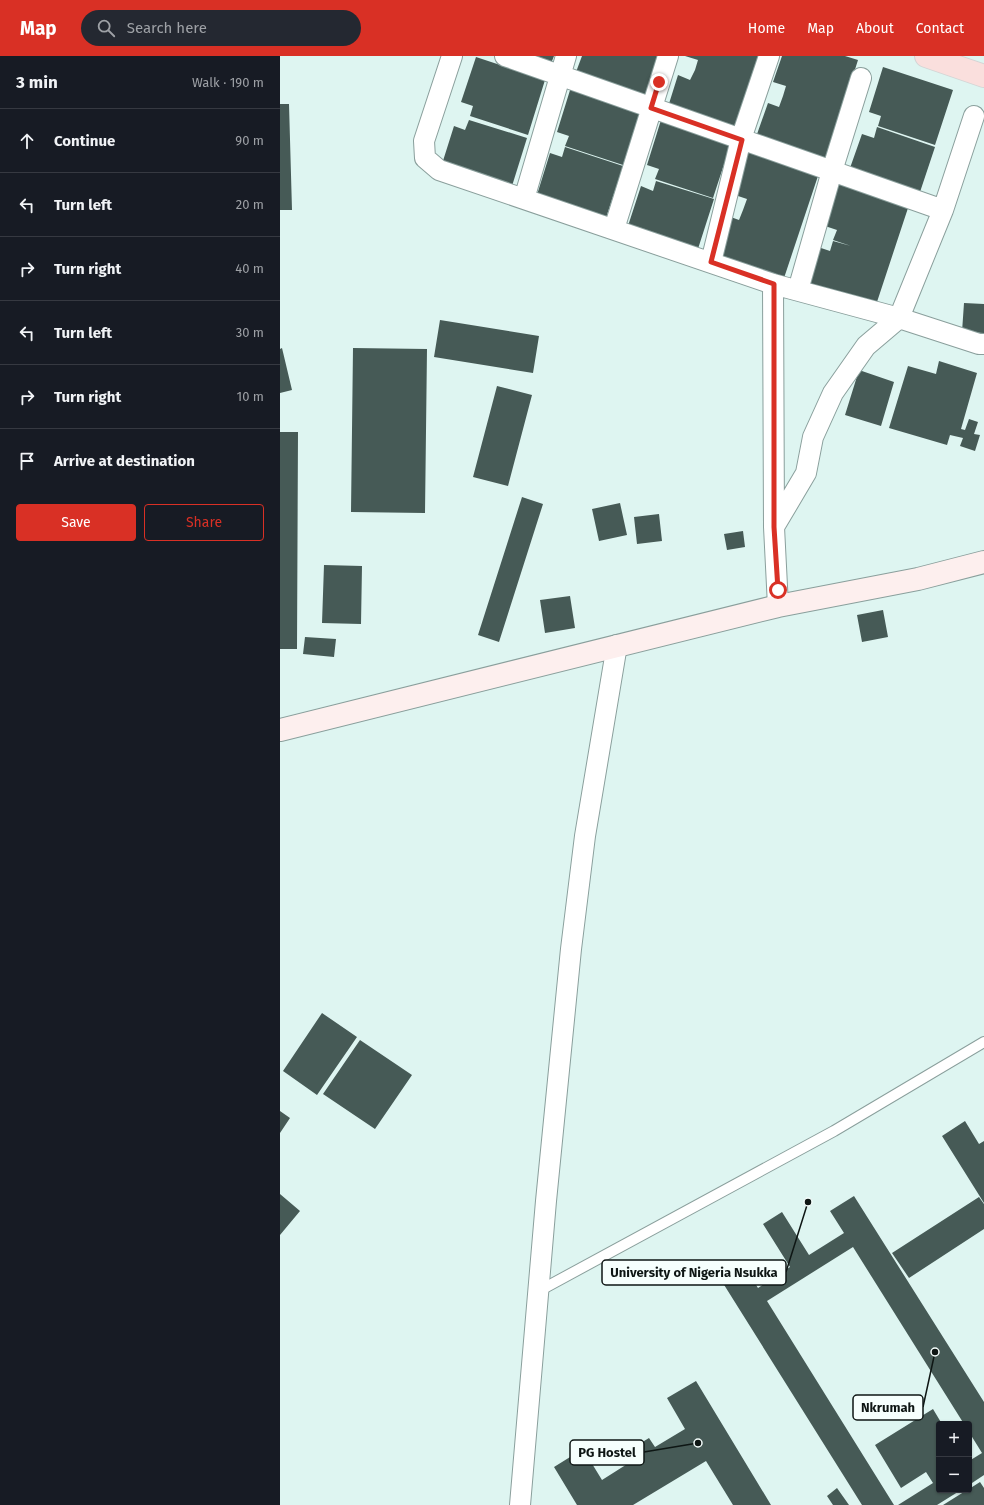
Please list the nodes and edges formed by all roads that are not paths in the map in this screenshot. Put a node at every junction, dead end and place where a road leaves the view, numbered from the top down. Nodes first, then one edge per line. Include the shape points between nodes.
1 (452, 56) edge
2 (505, 56) edge
3 (566, 56) edge
4 (668, 56) edge
5 (769, 56) edge
6 (926, 56) edge
7 (560, 75) junction
8 (984, 76) edge
9 (862, 78) dead end
10 (651, 108) junction
11 (974, 116) dead end
12 (742, 140) junction
13 (832, 171) junction
14 (524, 198) junction
15 (943, 210) junction
16 (614, 229) junction
17 (711, 262) junction
18 (774, 284) junction
19 (798, 290) junction
20 (899, 318) junction
21 (984, 344) edge
22 (774, 527) junction
23 (984, 562) edge
24 (778, 606) junction
25 (617, 645) junction
26 (280, 730) edge
27 (984, 1042) edge
28 (537, 1292) junction
29 (520, 1505) edge

1 - 14 street via 424,141 425,158 439,170
2 - 7 street
3 - 7 street
4 - 10 street
5 - 12 street
6 - 8 main road
7 - 10 street
7 - 14 street
9 - 13 street
10 - 12 street
10 - 16 street
11 - 15 street
12 - 13 street
12 - 17 street
13 - 15 street
13 - 19 street
14 - 16 street
15 - 20 street
16 - 17 street
17 - 18 street
18 - 19 street
18 - 22 street
19 - 20 street
20 - 21 street
20 - 22 street via 866,346 832,392 813,437 806,473
22 - 24 street
23 - 24 street via 918,579
24 - 25 street
25 - 26 street
25 - 28 street via 585,836 571,949
27 - 28 lane via 834,1131
28 - 29 street

